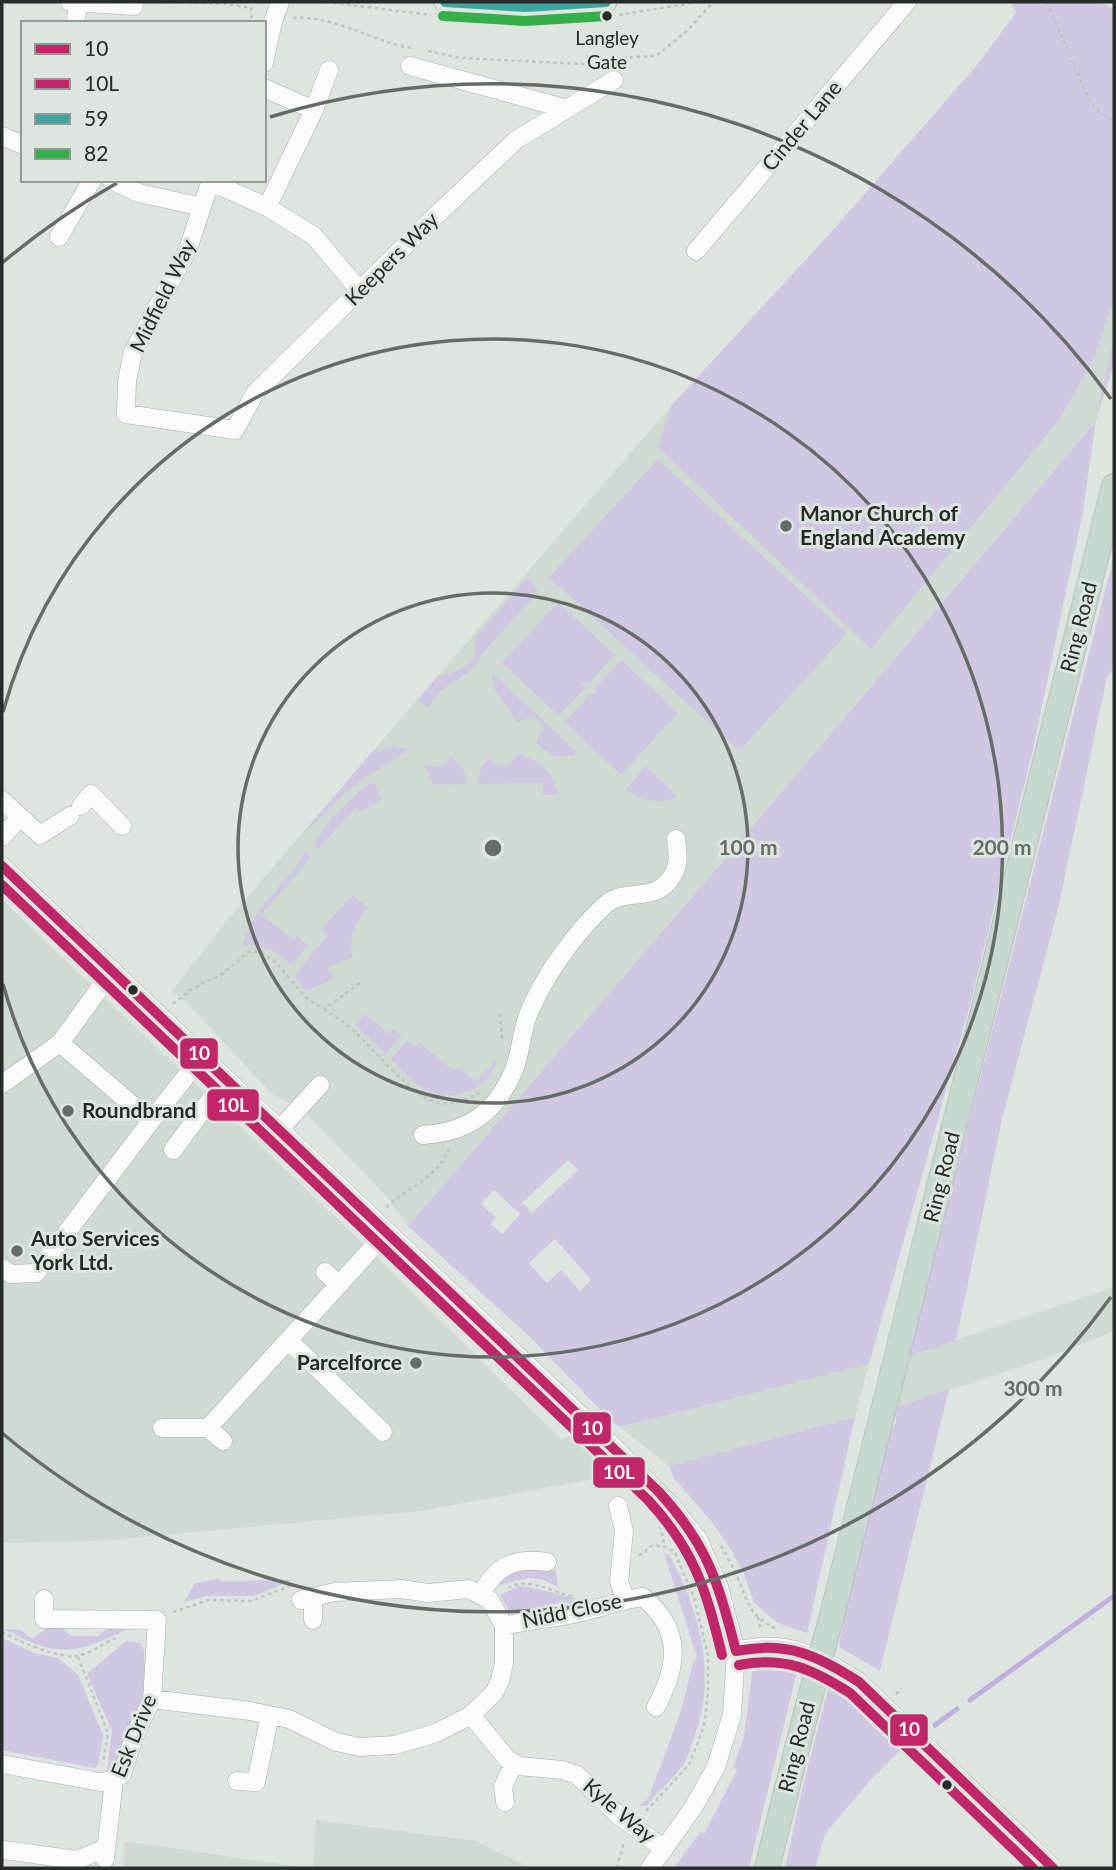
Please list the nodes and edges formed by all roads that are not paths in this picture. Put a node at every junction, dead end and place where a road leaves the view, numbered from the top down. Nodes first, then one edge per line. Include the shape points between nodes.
1 (70, 2) edge
2 (79, 2) edge
3 (272, 2) edge
4 (280, 2) edge
5 (445, 2) edge
6 (606, 2) edge
7 (907, 2) edge
8 (134, 6) dead end
9 (75, 21) edge
10 (281, 24) junction
11 (266, 58) edge
12 (410, 66) dead end
13 (329, 70) dead end
14 (614, 80) dead end
15 (266, 89) edge
16 (568, 109) junction
17 (314, 110) junction
18 (2, 136) edge
19 (21, 144) edge
20 (91, 182) edge
21 (121, 182) edge
22 (211, 182) edge
23 (213, 182) edge
24 (140, 186) edge
25 (202, 207) junction
26 (267, 207) junction
27 (59, 237) dead end
28 (696, 251) dead end
29 (360, 291) junction
30 (235, 429) joint
31 (1114, 486) edge
32 (2, 800) edge
33 (20, 817) junction
34 (122, 826) dead end
35 (2, 837) edge
36 (677, 839) dead end
37 (5, 874) edge
38 (113, 970) junction
39 (60, 1043) junction
40 (202, 1056) junction
41 (230, 1083) junction
42 (2, 1084) edge
43 (320, 1085) dead end
44 (151, 1121) junction
45 (278, 1130) junction
46 (422, 1135) dead end
47 (173, 1150) dead end
48 (381, 1226) junction
49 (2, 1268) edge
50 (326, 1272) dead end
51 (339, 1284) junction
52 (288, 1340) junction
53 (208, 1428) junction
54 (162, 1429) dead end
55 (383, 1432) dead end
56 (223, 1441) dead end
57 (618, 1506) dead end
58 (547, 1562) dead end
59 (481, 1594) junction
60 (44, 1599) dead end
61 (625, 1599) junction
62 (313, 1620) dead end
63 (504, 1626) junction
64 (736, 1651) junction
65 (152, 1699) junction
66 (656, 1706) dead end
67 (270, 1715) junction
68 (471, 1715) junction
69 (514, 1763) junction
70 (2, 1764) edge
71 (107, 1781) junction
72 (237, 1781) dead end
73 (505, 1802) dead end
74 (664, 1849) junction
75 (4, 1850) dead end
76 (650, 1868) edge
77 (767, 1868) edge
78 (1053, 1868) edge

1 - 2 street
2 - 8 street
2 - 9 street
3 - 10 street
4 - 10 street
5 - 6 main road via 553,6
7 - 28 street, Cinder Lane
10 - 11 street
12 - 16 street
13 - 17 street
14 - 16 street, Keepers Way
15 - 17 street
16 - 29 street, Keepers Way via 516,140
17 - 26 street
18 - 19 street
20 - 27 street
21 - 24 street
22 - 25 street, Midfield Way
23 - 26 street
24 - 25 street
25 - 30 street, Midfield Way via 188,249 133,352 126,414
26 - 29 street via 314,236
29 - 30 street, Keepers Way via 255,393
31 - 77 highway, Ring Road, bridge
32 - 33 street
33 - 34 street via 40,835 76,811 91,794
33 - 35 street
36 - 46 street via 679,863 665,887 607,903 564,953 528,1016 513,1072 486,1114 452,1131
37 - 38 street via 64,937
38 - 39 street
38 - 40 street
39 - 42 street
39 - 44 street
40 - 41 street
40 - 44 street
41 - 45 street
41 - 47 street via 211,1099
43 - 45 street
44 - 49 street via 36,1273 11,1274
45 - 48 street
48 - 51 street
48 - 64 street via 669,1503 698,1539 719,1587
50 - 51 street
51 - 52 street
52 - 53 street via 251,1371
52 - 55 street
53 - 54 street
53 - 56 street
57 - 61 street via 624,1531 619,1581
58 - 59 street via 513,1562 498,1572
59 - 62 street via 455,1588 428,1593 335,1592 307,1598
59 - 63 street via 490,1600
60 - 65 street, Esk Drive via 44,1619 157,1620
61 - 63 street, Nidd Close via 589,1611
61 - 66 street, Nidd Close via 643,1597 670,1628 673,1658
63 - 68 street via 500,1681
64 - 74 street via 726,1741 706,1787
64 - 78 street via 765,1645 793,1648 859,1682
65 - 67 street
65 - 71 street, Esk Drive via 122,1773
67 - 68 street via 289,1719 335,1742 360,1747 395,1745 436,1733
67 - 72 street via 256,1782
68 - 69 street
69 - 73 street via 503,1787
69 - 74 street, Kyle Way via 577,1775
70 - 71 street
71 - 75 street, Esk Drive via 106,1853 77,1860
74 - 76 street

